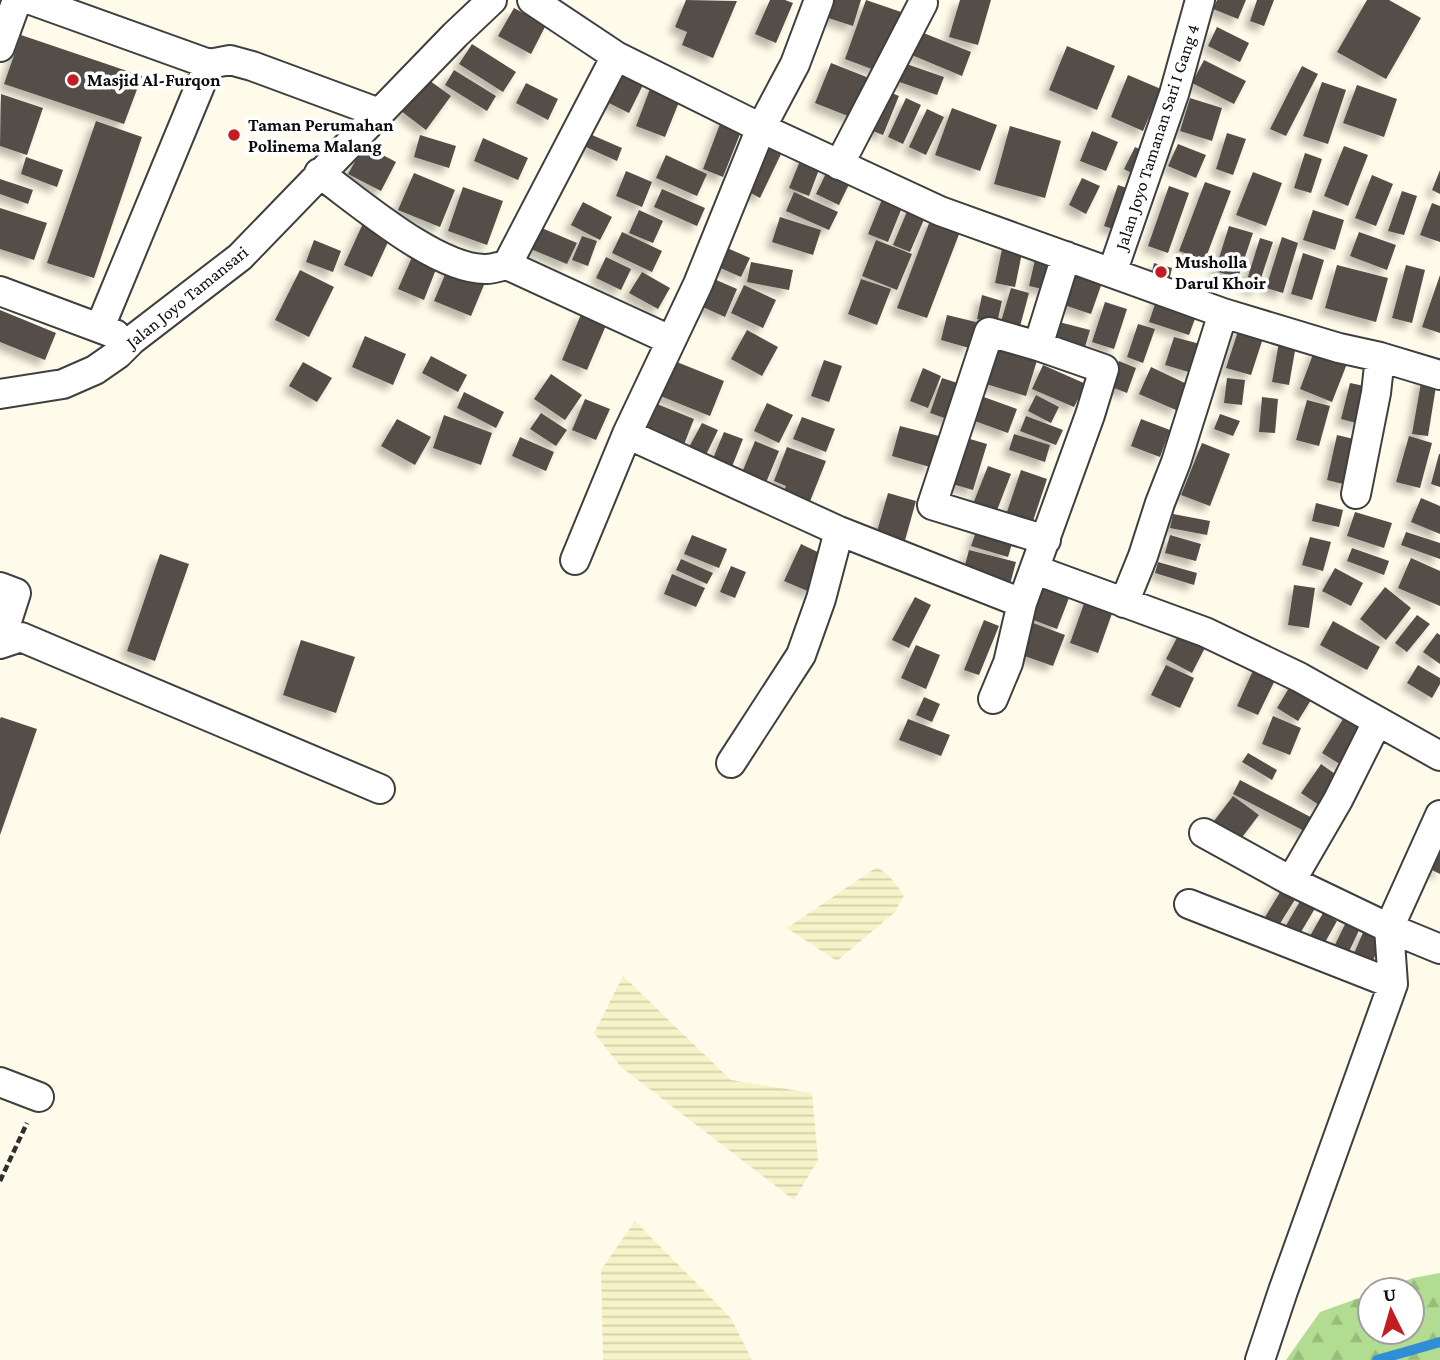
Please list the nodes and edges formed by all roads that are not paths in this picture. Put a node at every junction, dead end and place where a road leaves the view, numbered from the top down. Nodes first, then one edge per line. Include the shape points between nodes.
1 (17, 0) edge
2 (31, 0) edge
3 (492, 0) edge
4 (531, 0) edge
5 (819, 0) edge
6 (1200, 0) edge
7 (923, 3) dead end
8 (0, 47) edge
9 (616, 56) junction
10 (209, 64) junction
11 (379, 113) junction
12 (761, 128) junction
13 (839, 165) junction
14 (319, 173) junction
15 (1066, 256) junction
16 (507, 265) junction
17 (1112, 273) junction
18 (0, 291) edge
19 (1223, 313) junction
20 (100, 327) junction
21 (132, 341) junction
22 (670, 341) junction
23 (1038, 346) junction
24 (1380, 357) junction
25 (1440, 375) edge
26 (0, 394) edge
27 (626, 434) junction
28 (1356, 494) dead end
29 (839, 531) junction
30 (1046, 540) junction
31 (575, 560) dead end
32 (1035, 570) junction
33 (0, 587) edge
34 (1022, 603) junction
35 (1124, 603) junction
36 (0, 644) edge
37 (993, 699) dead end
38 (1377, 722) junction
39 (1440, 756) edge
40 (731, 763) dead end
41 (380, 789) dead end
42 (1440, 815) edge
43 (1204, 833) dead end
44 (1291, 881) junction
45 (1189, 904) dead end
46 (1388, 928) junction
47 (1440, 949) edge
48 (1393, 984) junction
49 (0, 1082) edge
50 (39, 1097) road end
51 (1261, 1360) edge

1 - 8 street
2 - 10 street
3 - 11 street, Jalan Joyo Tamansari
4 - 9 street
5 - 12 street via 794,64
6 - 17 street, Jalan Joyo Tamanan Sari I Gang 4 via 1174,94
7 - 13 street
9 - 12 street
9 - 16 street
10 - 11 street via 230,60 252,66
10 - 20 street
11 - 14 street, Jalan Joyo Tamansari
12 - 13 street
12 - 22 street
13 - 15 street via 940,211
14 - 16 street via 423,248 461,265 486,269
14 - 21 street, Jalan Joyo Tamansari via 240,257
15 - 17 street
15 - 23 street
16 - 22 street
17 - 19 street
18 - 20 street
19 - 24 street
19 - 35 street via 1176,462
20 - 21 street
21 - 26 street, Jalan Joyo Tamansari via 95,370 63,384
22 - 27 street
23 - 30 street via 1104,369
23 - 30 street via 989,332 932,505
24 - 25 street
24 - 28 street
27 - 29 street
27 - 31 street
29 - 34 street
29 - 40 street via 801,655
30 - 32 street
32 - 34 street
32 - 35 street
33 - 36 street via 16,593
34 - 37 street via 1008,663
35 - 38 street via 1205,632 1299,677
36 - 41 street via 21,637
38 - 39 street
38 - 44 street
42 - 46 street
43 - 44 street
44 - 46 street
45 - 48 street
46 - 47 street
46 - 48 street
48 - 51 street
49 - 50 street

